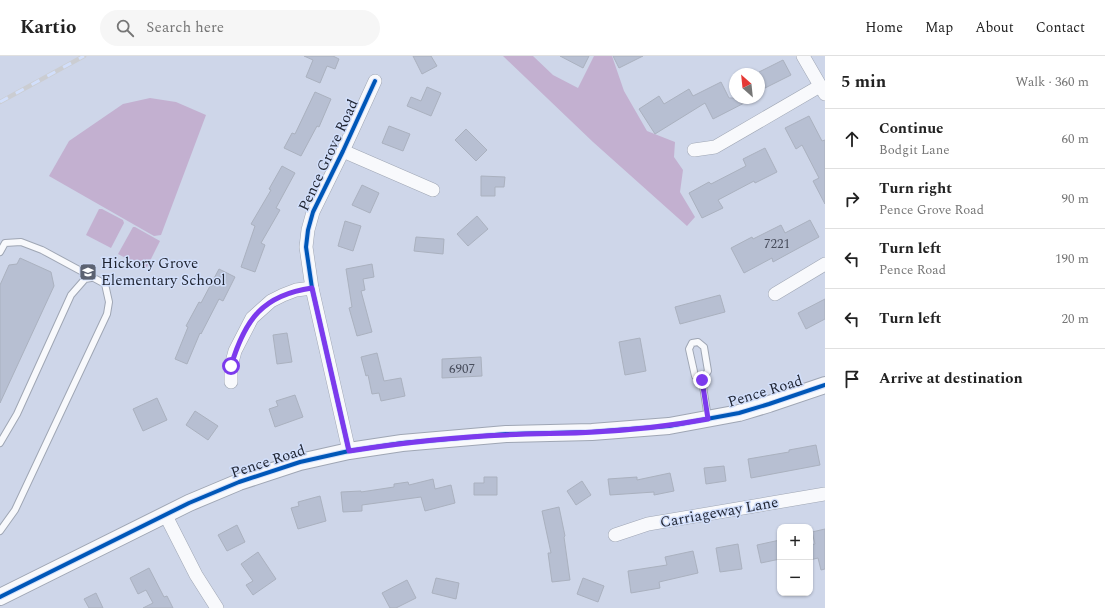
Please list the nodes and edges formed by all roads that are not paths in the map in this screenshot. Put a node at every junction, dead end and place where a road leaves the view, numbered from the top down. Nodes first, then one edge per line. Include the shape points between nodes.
1 (803, 56) edge
2 (375, 81) dead end
3 (823, 90) edge
4 (694, 150) dead end
5 (343, 151) junction
6 (433, 190) dead end
7 (0, 252) edge
8 (825, 264) edge
9 (91, 278) junction
10 (312, 288) junction
11 (775, 294) dead end
12 (702, 380) junction
13 (231, 382) dead end
14 (825, 384) edge
15 (708, 419) junction
16 (0, 443) edge
17 (349, 451) junction
18 (825, 494) edge
19 (166, 516) junction
20 (0, 531) edge
21 (615, 535) dead end
22 (0, 597) edge
23 (217, 608) edge

1 - 3 street
2 - 5 street, Pence Grove Road
3 - 4 street via 715,147
5 - 6 street
5 - 10 street, Pence Grove Road via 313,212 308,230 306,247
7 - 9 lane via 4,243 21,242 42,250
8 - 11 street
9 - 16 lane via 85,279 72,295 17,414
9 - 20 lane via 105,284 109,302 107,314 14,510
10 - 13 street via 283,294 252,318 235,351 231,366
10 - 17 street, Pence Grove Road
12 - 12 lane via 708,371 704,347 698,342 692,343 689,349 695,376
12 - 15 lane
14 - 15 street, Pence Road via 769,404
15 - 17 street, Pence Road via 636,429 506,434 402,443
17 - 19 street, Pence Road via 300,462 239,482
18 - 21 street, Carriageway Lane via 648,524
19 - 22 street, Pence Road
19 - 23 street via 196,575

